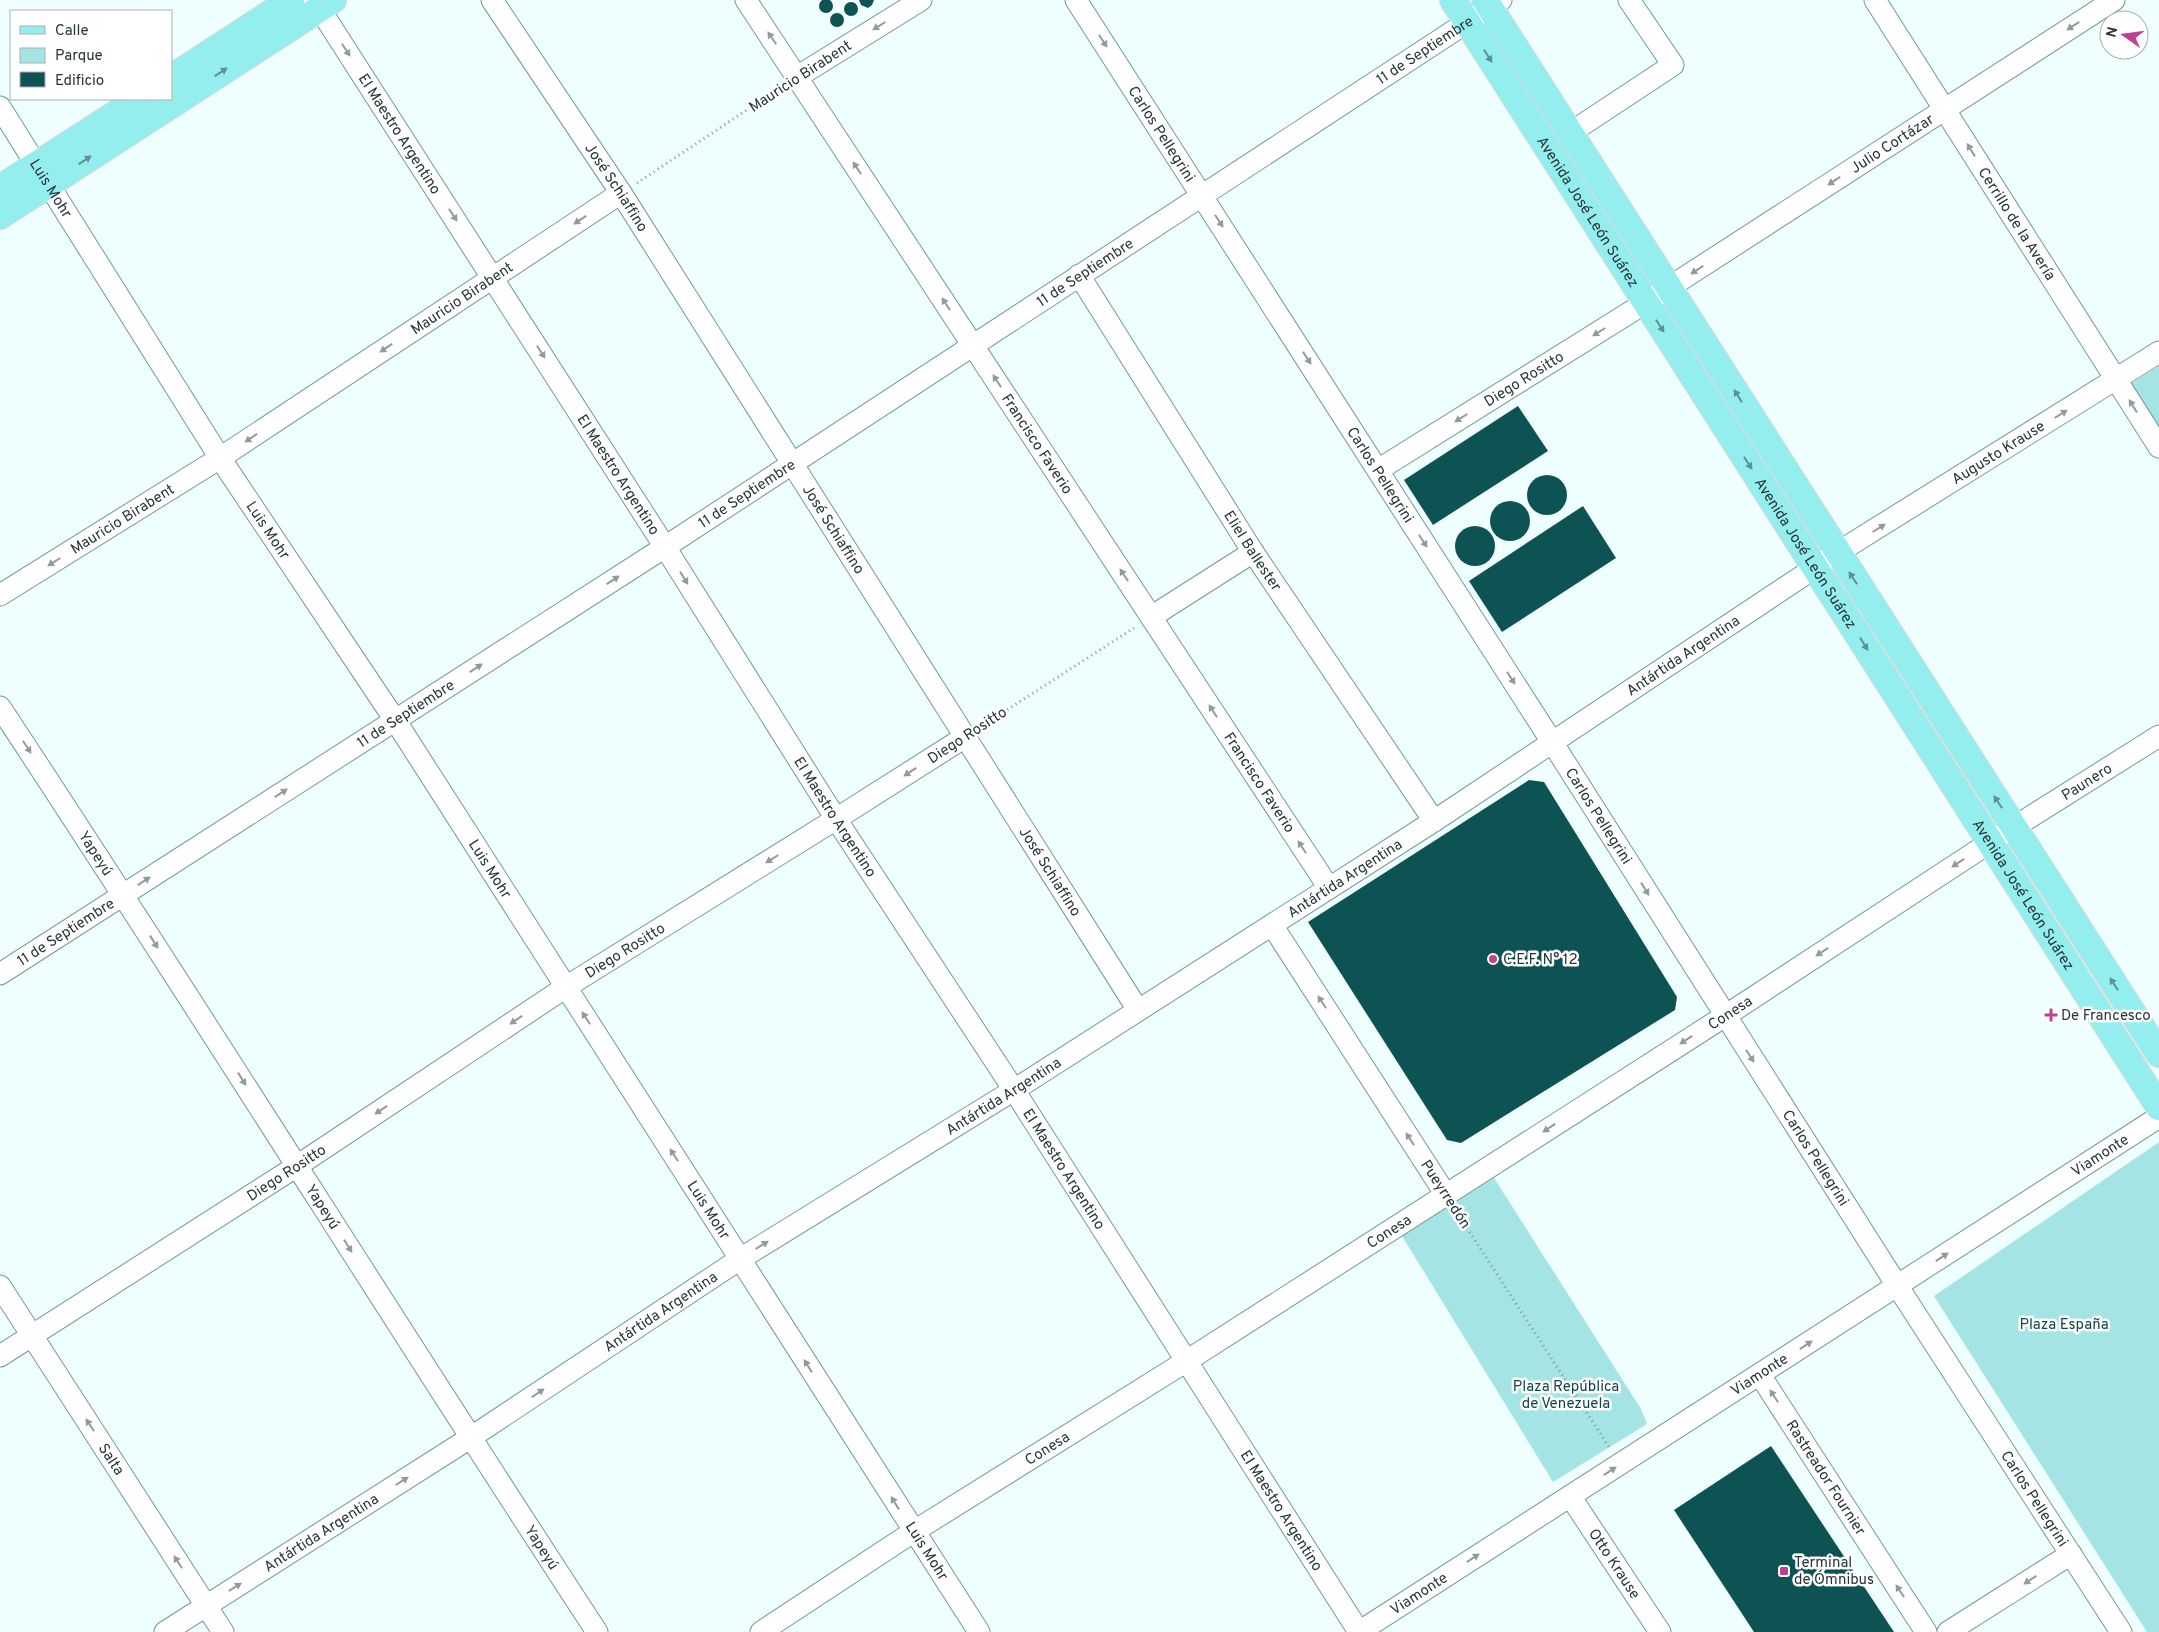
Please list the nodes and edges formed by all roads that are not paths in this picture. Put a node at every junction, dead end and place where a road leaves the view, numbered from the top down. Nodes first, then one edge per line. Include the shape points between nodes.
1 (291, 0) edge
2 (492, 0) edge
3 (746, 0) edge
4 (921, 0) edge
5 (1076, 0) edge
6 (1453, 0) edge
7 (1629, 0) edge
8 (1875, 0) edge
9 (2114, 0) edge
10 (1492, 2) edge
11 (322, 3) edge
12 (1468, 23) junction
13 (172, 77) edge
14 (798, 77) junction
15 (172, 95) edge
16 (137, 100) edge
17 (164, 100) edge
18 (0, 107) edge
19 (1945, 109) junction
20 (1570, 133) junction
21 (43, 174) junction
22 (0, 188) edge
23 (621, 194) junction
24 (1202, 195) junction
25 (0, 216) edge
26 (1079, 275) junction
27 (493, 277) junction
28 (1670, 287) junction
29 (1645, 303) junction
30 (973, 345) junction
31 (2159, 352) edge
32 (2116, 379) junction
33 (2159, 447) edge
34 (220, 458) junction
35 (792, 463) junction
36 (1378, 470) junction
37 (665, 547) junction
38 (1253, 552) junction
39 (1837, 554) junction
40 (1816, 568) junction
41 (0, 595) edge
42 (1151, 617) junction
43 (0, 707) edge
44 (395, 720) junction
45 (2159, 736) edge
46 (965, 737) junction
47 (1552, 742) junction
48 (836, 819) junction
49 (1434, 821) junction
50 (2014, 828) junction
51 (1989, 843) junction
52 (1329, 888) junction
53 (124, 894) junction
54 (1272, 925) junction
55 (0, 974) edge
56 (566, 987) junction
57 (1138, 1010) junction
58 (1725, 1016) junction
59 (2159, 1054) edge
60 (1014, 1090) junction
61 (2159, 1107) edge
62 (2159, 1117) edge
63 (297, 1166) junction
64 (1446, 1195) junction
65 (740, 1259) junction
66 (0, 1286) edge
67 (1898, 1286) junction
68 (31, 1335) junction
69 (0, 1356) edge
70 (1185, 1362) junction
71 (1760, 1375) junction
72 (470, 1438) junction
73 (1570, 1496) junction
74 (914, 1532) junction
75 (2071, 1554) junction
76 (206, 1606) junction
77 (165, 1632) edge
78 (223, 1632) edge
79 (597, 1632) edge
80 (761, 1632) edge
81 (979, 1632) edge
82 (1359, 1632) edge
83 (1660, 1632) edge
84 (1926, 1632) edge
85 (1948, 1632) edge
86 (2121, 1632) edge

1 - 13 main road
2 - 23 street, José Schiaffino
14 -> 3 street, Francisco Faverio
4 -> 14 street, Mauricio Birabent
5 -> 24 street, Carlos Pellegrini
6 - 12 main road, Avenida José León Suárez
7 - 20 street via 1673,65
8 - 19 street, Cerrillo de la Avería
9 -> 19 street, Julio Cortázar
10 - 12 street, 11 de Septiembre
10 - 20 main road, Avenida José León Suárez
15 -> 11 main road
11 -> 27 street, El Maestro Argentino
12 - 24 street, 11 de Septiembre
12 -> 29 main road, Avenida José León Suárez
30 -> 14 street, Francisco Faverio
16 - 21 main road
21 -> 17 main road
18 - 21 street, Luis Mohr
19 -> 28 street, Julio Cortázar
32 -> 19 street, Cerrillo de la Avería
20 - 28 main road, Avenida José León Suárez
21 - 22 main road
21 - 25 main road
21 - 34 street, Luis Mohr
23 -> 27 street, Mauricio Birabent
23 - 35 street, José Schiaffino
24 - 26 street, 11 de Septiembre
24 -> 36 street, Carlos Pellegrini
26 - 30 street, 11 de Septiembre
26 - 38 street, Eliel Ballester
27 -> 34 street, Mauricio Birabent
27 -> 37 street, El Maestro Argentino
28 - 29 street, Diego Rositto
39 -> 28 main road, Avenida José León Suárez
29 -> 36 street, Diego Rositto
29 -> 40 main road, Avenida José León Suárez
30 - 35 street, 11 de Septiembre
42 -> 30 street, Francisco Faverio
31 - 32 street, Augusto Krause
33 -> 32 street, Cerrillo de la Avería
39 -> 32 street, Augusto Krause
34 -> 41 street, Mauricio Birabent
34 - 44 street, Luis Mohr
35 - 37 street, 11 de Septiembre
35 - 46 street, José Schiaffino
36 -> 47 street, Carlos Pellegrini
44 -> 37 street, 11 de Septiembre
37 -> 48 street, El Maestro Argentino
38 - 42 street
38 - 49 street, Eliel Ballester
39 - 40 street, Antártida Argentina
50 -> 39 main road, Avenida José León Suárez
40 - 47 street, Antártida Argentina
40 -> 51 main road, Avenida José León Suárez
52 -> 42 street, Francisco Faverio
43 -> 53 street, Yapeyú
53 -> 44 street, 11 de Septiembre
44 - 56 street, Luis Mohr
45 - 50 street, Paunero
46 -> 48 street, Diego Rositto
46 - 57 street, José Schiaffino
47 - 49 street, Antártida Argentina
47 -> 58 street, Carlos Pellegrini
48 -> 56 street, Diego Rositto
48 - 60 street, El Maestro Argentino
49 - 52 street, Antártida Argentina
50 - 51 street, Conesa
59 -> 50 main road, Avenida José León Suárez
51 -> 58 street, Conesa
51 - 61 main road, Avenida José León Suárez
52 - 54 street, Antártida Argentina
53 - 55 street, 11 de Septiembre
53 -> 63 street, Yapeyú
54 - 57 street, Antártida Argentina
64 -> 54 street, Pueyrredón
56 -> 63 street, Diego Rositto
65 -> 56 street, Luis Mohr
57 - 60 street, Antártida Argentina
58 -> 64 street, Conesa
58 -> 67 street, Carlos Pellegrini
65 -> 60 street, Antártida Argentina
60 - 70 street, El Maestro Argentino
67 -> 62 street, Viamonte
63 - 68 street, Diego Rositto
63 -> 72 street, Yapeyú
64 - 70 street, Conesa
72 -> 65 street, Antártida Argentina
74 -> 65 street, Luis Mohr
66 - 68 street, Salta
71 -> 67 street, Viamonte
67 - 75 street, Carlos Pellegrini
68 - 69 street, Diego Rositto
76 -> 68 street, Salta
70 - 74 street, Conesa
70 - 82 street, El Maestro Argentino
73 -> 71 street, Viamonte
84 -> 71 street, Rastreador Fournier
76 -> 72 street, Antártida Argentina
72 - 79 street, Yapeyú
82 -> 73 street, Viamonte
73 - 83 street, Otto Krause
74 - 80 street, Conesa
74 - 81 street, Luis Mohr
75 -> 85 street
75 - 86 street, Carlos Pellegrini
76 - 77 street, Antártida Argentina
76 - 78 street, Salta

